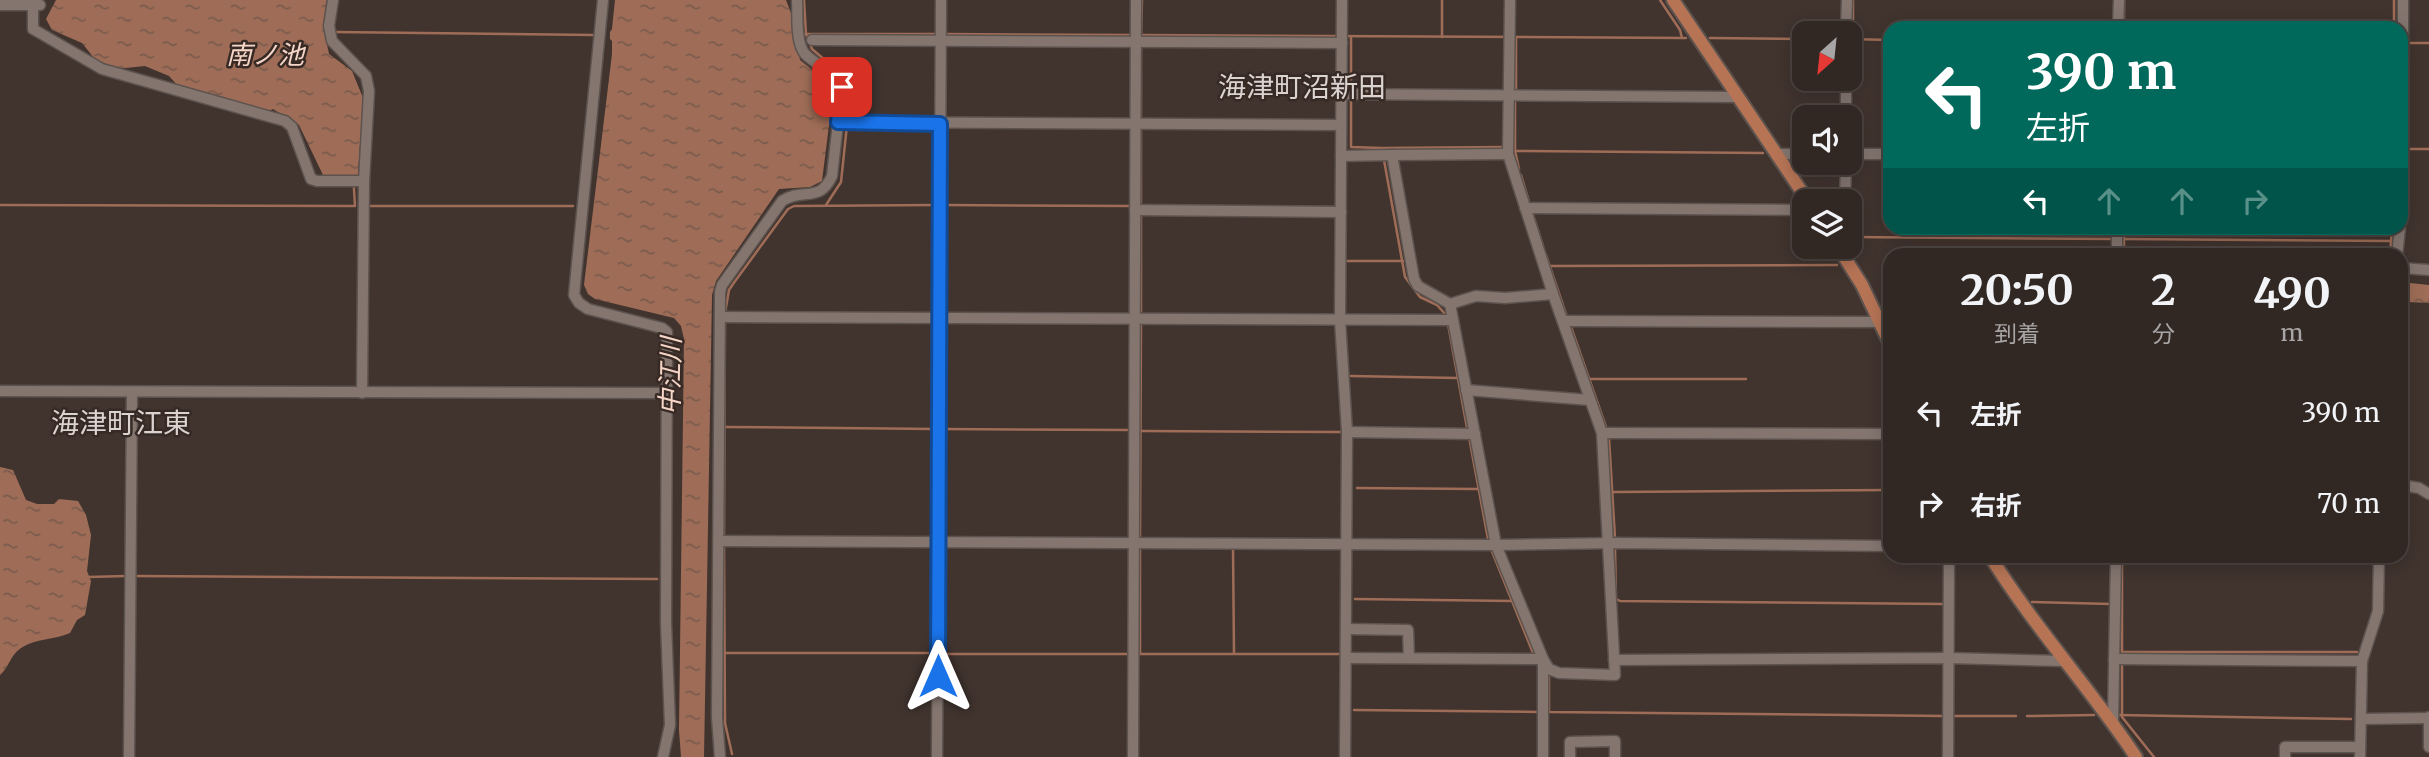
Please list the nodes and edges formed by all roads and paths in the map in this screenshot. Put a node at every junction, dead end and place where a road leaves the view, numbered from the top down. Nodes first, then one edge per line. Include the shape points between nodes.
1 (333, 0) edge
2 (603, 0) edge
3 (797, 0) edge
4 (941, 0) edge
5 (1136, 0) edge
6 (1342, 0) edge
7 (1510, 0) edge
8 (1673, 0) edge
9 (1846, 0) edge
10 (2119, 0) edge
11 (2403, 0) edge
12 (0, 5) edge
13 (1846, 21) edge
14 (2118, 21) edge
15 (2403, 21) edge
16 (941, 37) junction
17 (1136, 38) junction
18 (1342, 39) junction
19 (812, 40) dead end
20 (1341, 94) junction
21 (1509, 96) junction
22 (1737, 97) junction
23 (838, 122) junction
24 (940, 124) junction
25 (1135, 125) junction
26 (1341, 125) junction
27 (1508, 154) junction
28 (1777, 154) junction
29 (1792, 154) edge
30 (1862, 154) edge
31 (1883, 154) edge
32 (1392, 155) junction
33 (1341, 156) junction
34 (359, 180) junction
35 (1800, 189) edge
36 (1525, 208) junction
37 (1135, 210) junction
38 (1792, 210) edge
39 (1341, 212) junction
40 (1845, 259) edge
41 (2408, 268) edge
42 (2429, 270) edge
43 (1553, 294) junction
44 (1450, 304) junction
45 (720, 317) junction
46 (939, 318) junction
47 (1883, 319) edge
48 (1135, 320) junction
49 (1340, 320) junction
50 (1453, 320) junction
51 (1563, 321) junction
52 (1883, 322) edge
53 (1466, 390) junction
54 (0, 391) edge
55 (132, 392) junction
56 (362, 393) junction
57 (666, 393) junction
58 (1590, 400) junction
59 (1348, 432) junction
60 (1602, 433) junction
61 (1475, 434) junction
62 (1883, 434) edge
63 (2408, 486) edge
64 (2429, 494) edge
65 (719, 541) junction
66 (938, 542) junction
67 (1134, 544) junction
68 (1347, 544) junction
69 (1496, 545) junction
70 (1609, 545) junction
71 (1883, 546) edge
72 (1949, 563) edge
73 (1994, 563) edge
74 (2116, 563) edge
75 (2379, 563) edge
76 (1346, 629) junction
77 (1346, 658) junction
78 (1409, 658) junction
79 (1948, 658) junction
80 (1543, 659) junction
81 (2114, 659) junction
82 (1614, 660) junction
83 (2064, 661) junction
84 (2362, 661) junction
85 (2429, 718) edge
86 (2361, 719) junction
87 (2113, 723) junction
88 (2429, 749) edge
89 (2360, 752) edge
90 (129, 757) edge
91 (663, 757) edge
92 (720, 757) edge
93 (937, 757) edge
94 (1133, 757) edge
95 (1345, 757) edge
96 (1543, 757) edge
97 (1570, 757) edge
98 (1615, 757) edge
99 (1948, 757) edge
100 (2136, 757) edge
101 (2285, 757) edge
102 (2427, 757) edge

1 - 34 street via 332,41 366,76 369,91
2 - 57 street via 574,295 588,309 667,332
3 - 23 street via 804,53 842,87
4 - 16 street
5 - 17 street
6 - 18 street
7 - 21 street
8 - 22 main road
9 - 13 street
10 - 14 street
11 - 15 street
12 - 34 street via 36,5 33,29 102,69 285,121 292,127 311,179
16 - 17 street
16 - 19 street
16 - 24 street
17 - 18 street
17 - 25 street
18 - 20 street
20 - 21 street
20 - 26 street
21 - 22 street
21 - 27 street
22 - 28 main road
23 - 24 street
23 - 45 street via 827,188 782,201 723,285
24 - 25 street
24 - 46 street
25 - 26 street
25 - 37 street
26 - 33 street
27 - 32 street
27 - 36 street
28 - 29 street
28 - 35 main road
30 - 31 street
32 - 33 street
32 - 44 street via 1414,279
33 - 39 street
34 - 56 street
36 - 38 street
36 - 43 street
37 - 39 street
37 - 48 street
39 - 49 street
40 - 47 main road
41 - 42 street
43 - 44 street via 1475,296
43 - 51 street
44 - 50 street
45 - 46 street
45 - 65 street
46 - 48 street
46 - 66 street
48 - 49 street
48 - 67 street
49 - 50 street
49 - 59 street
50 - 53 street
51 - 52 street
51 - 58 street
53 - 58 street
53 - 61 street
54 - 55 street
55 - 56 street
55 - 90 street
56 - 57 street
57 - 91 street via 670,726
58 - 60 street
59 - 61 street
59 - 68 street
60 - 62 street
60 - 70 street
61 - 69 street
63 - 64 street
65 - 66 street
65 - 92 street
66 - 67 street
66 - 93 street
67 - 68 street
67 - 94 street
68 - 69 street
68 - 76 street
69 - 70 street
69 - 80 street
70 - 71 street
70 - 82 street
72 - 79 street
73 - 83 main road
74 - 81 street
75 - 84 street via 2378,611
76 - 77 street
76 - 78 street via 1408,630
77 - 78 street
77 - 95 street
78 - 80 street
79 - 82 street
79 - 83 street
79 - 99 street
80 - 82 street via 1549,669 1559,673 1615,675
80 - 96 street
81 - 84 street
81 - 87 street
83 - 87 main road
84 - 86 street
85 - 86 street
85 - 88 street
86 - 89 street
87 - 100 main road
88 - 102 street
89 - 101 street via 2285,747
97 - 98 street via 1570,741 1615,741

